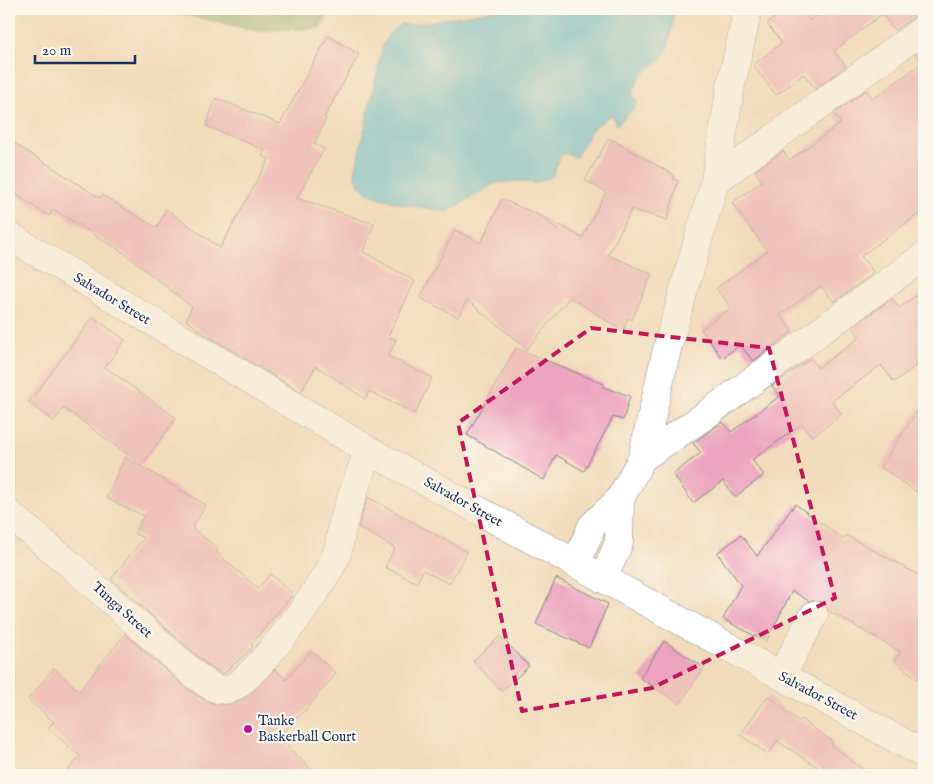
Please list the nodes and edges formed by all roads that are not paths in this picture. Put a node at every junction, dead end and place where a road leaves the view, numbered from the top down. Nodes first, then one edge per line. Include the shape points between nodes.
1 (748, 9) edge
2 (924, 29) edge
3 (714, 181) junction
4 (9, 236) edge
5 (924, 256) edge
6 (368, 450) junction
7 (642, 458) junction
8 (620, 499) junction
9 (9, 514) edge
10 (576, 564) junction
11 (603, 579) junction
12 (814, 615) dead end
13 (781, 676) junction
14 (924, 754) edge

1 - 3 street
2 - 3 street
3 - 7 street via 667,350
4 - 6 street, Salvador Street
5 - 7 street
6 - 9 street, Tunga Street via 326,579 268,653 240,684 227,690 213,688 195,675 71,564
6 - 10 street, Salvador Street
7 - 8 street
8 - 10 street via 592,526
8 - 11 street via 619,543
10 - 11 street, Salvador Street
11 - 13 street, Salvador Street
12 - 13 street
13 - 14 street, Salvador Street

